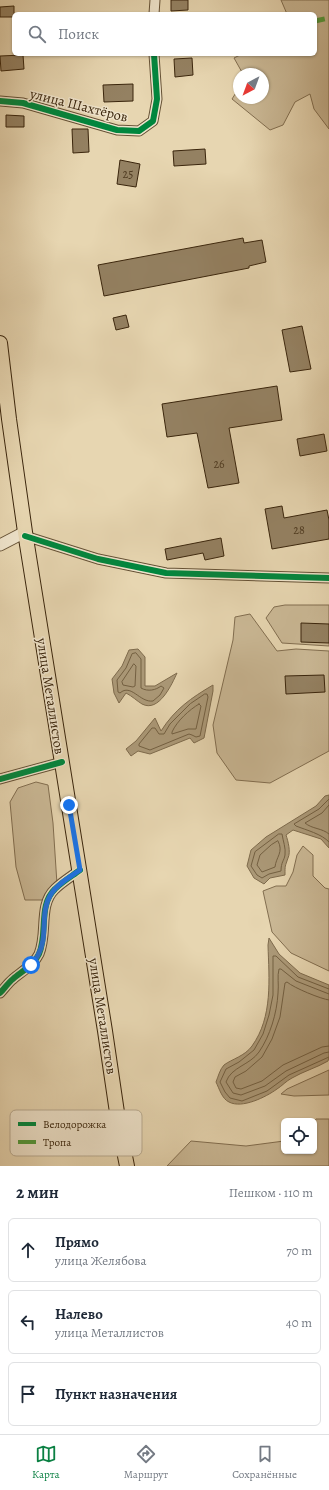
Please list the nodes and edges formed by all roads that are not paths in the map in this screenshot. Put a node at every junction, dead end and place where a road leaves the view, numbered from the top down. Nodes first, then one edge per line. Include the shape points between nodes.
1 (155, 0) edge
2 (154, 12) edge
3 (154, 56) edge
4 (0, 101) edge
5 (1, 352) edge
6 (2, 373) edge
7 (25, 534) junction
8 (0, 545) edge
9 (329, 578) edge
10 (62, 762) junction
11 (0, 779) edge
12 (80, 870) junction
13 (0, 993) edge
14 (117, 1110) edge
15 (125, 1156) edge
16 (127, 1166) edge

1 - 2 street
3 - 4 street, улица Шахтёров via 157,99 153,121 139,131 117,130 23,103
5 - 6 main road, улица Металлистов
6 - 7 main road, улица Металлистов
7 - 8 street
7 - 9 street via 98,558 166,573
7 - 10 main road, улица Металлистов
10 - 11 street
10 - 12 main road, улица Металлистов
12 - 13 street via 55,889 47,901 44,913 45,932 39,955
12 - 14 main road, улица Металлистов
15 - 16 main road, улица Металлистов

